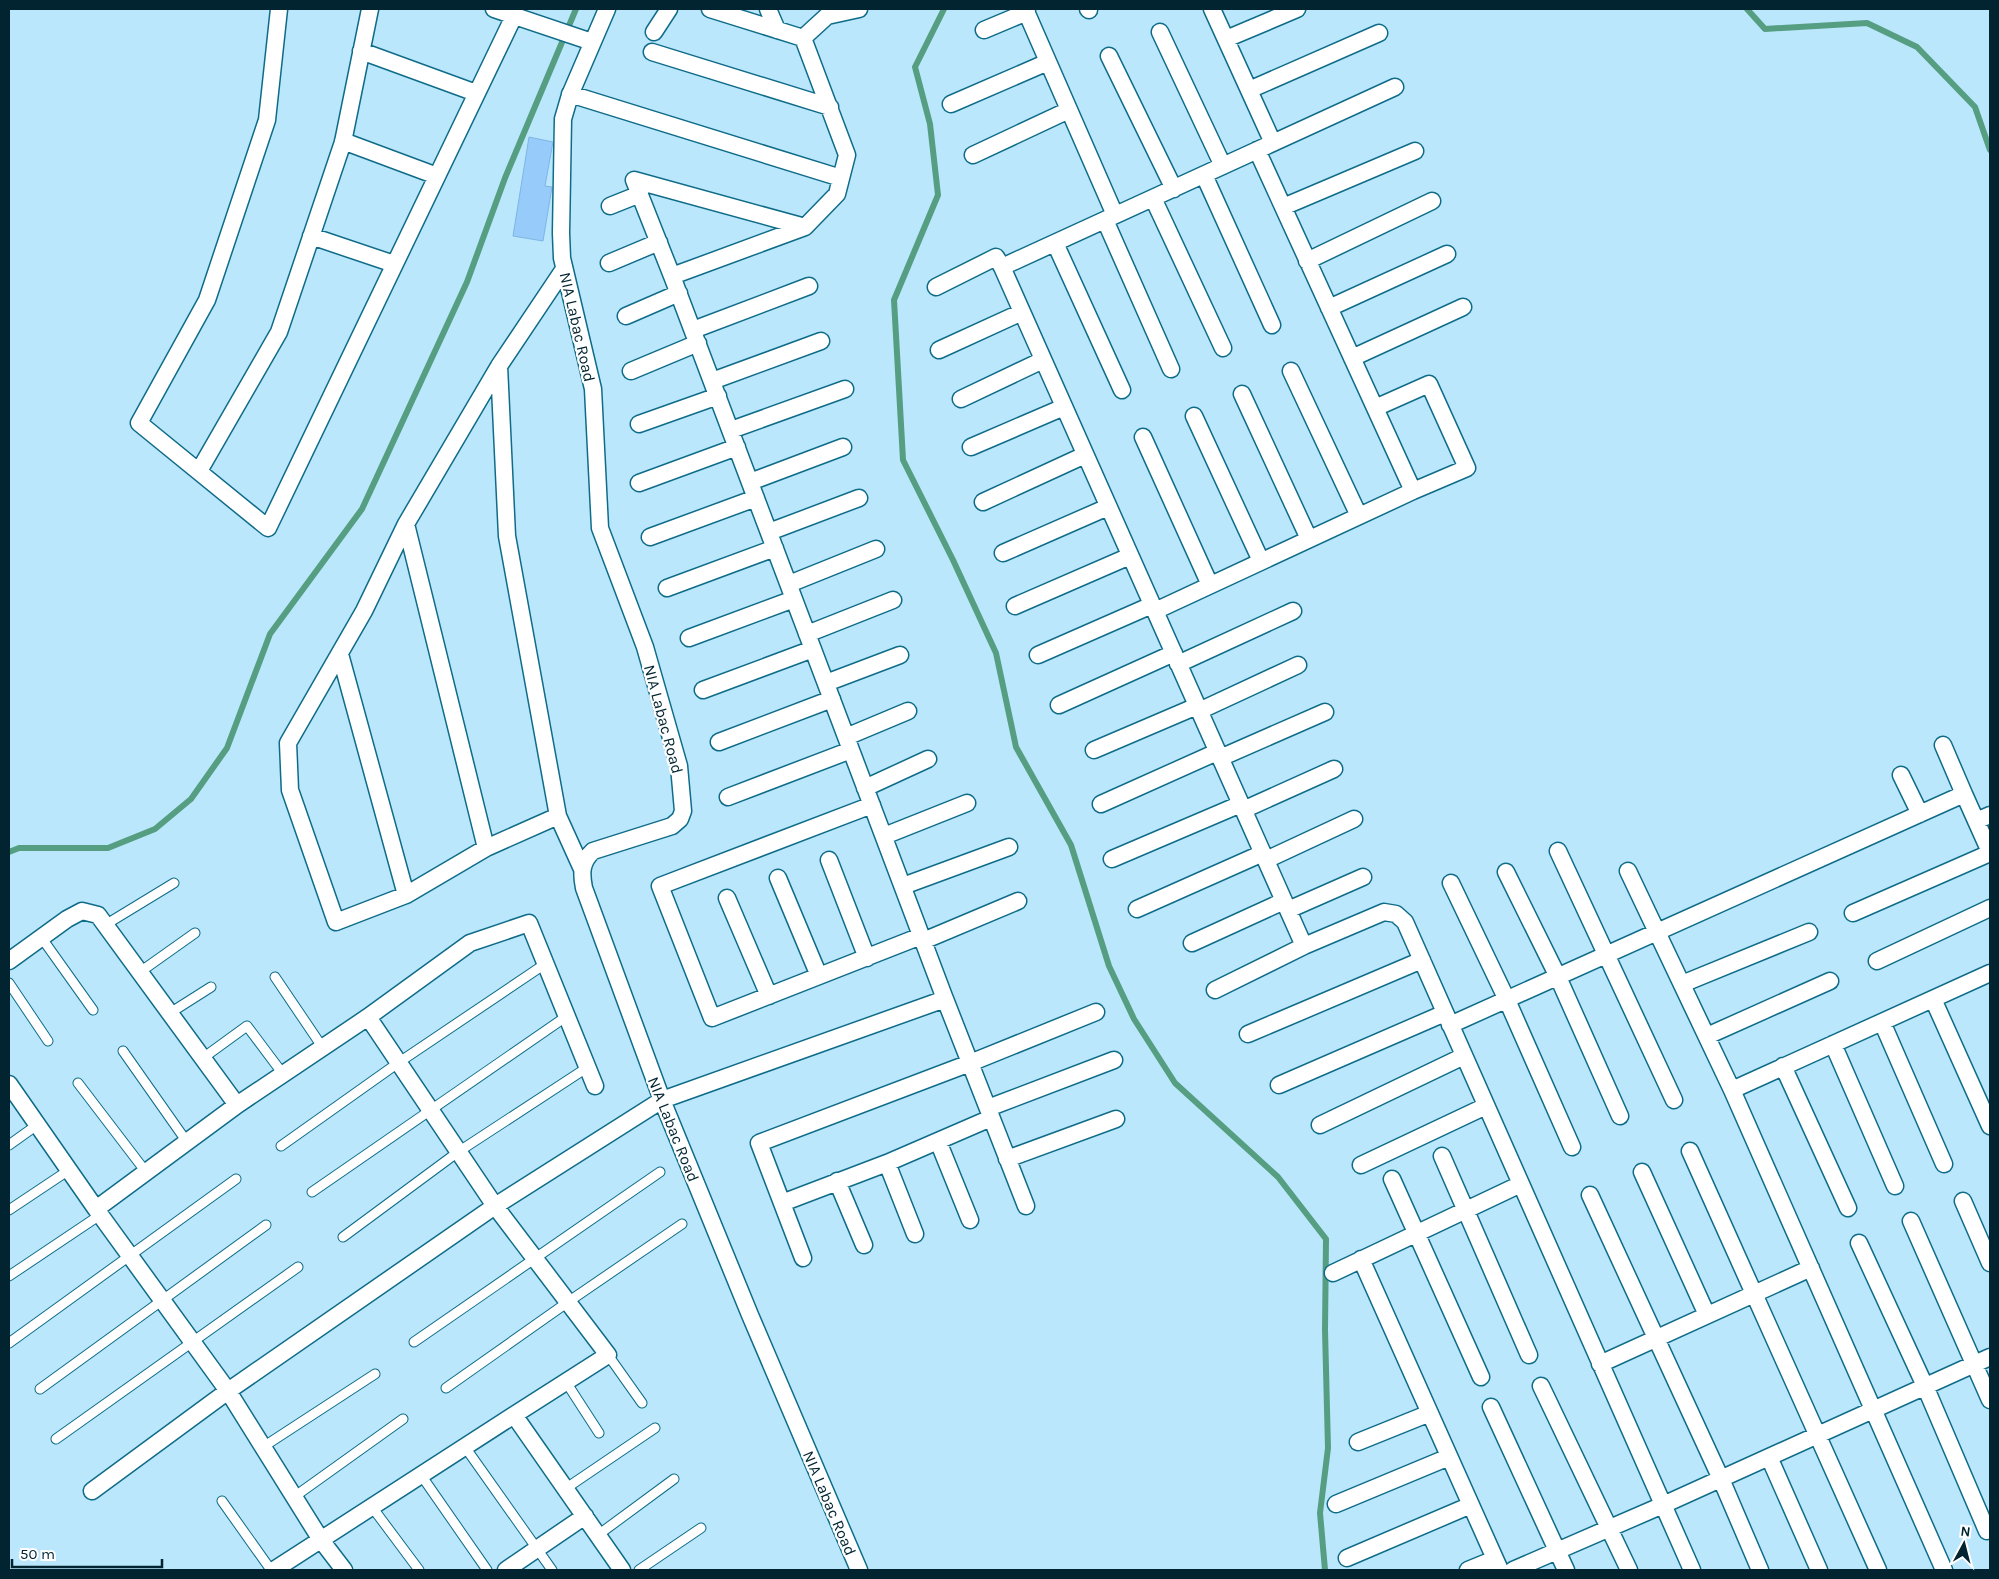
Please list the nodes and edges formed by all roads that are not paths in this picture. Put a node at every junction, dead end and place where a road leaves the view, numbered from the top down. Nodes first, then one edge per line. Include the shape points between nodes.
1 (279, 9) edge
2 (370, 9) edge
3 (494, 9) edge
4 (607, 9) edge
5 (669, 9) edge
6 (710, 9) edge
7 (768, 9) edge
8 (859, 9) edge
9 (1212, 9) edge
10 (1297, 9) edge
11 (1026, 11) edge
12 (826, 13) edge
13 (514, 16) junction
14 (777, 30) junction
15 (984, 30) dead end
16 (654, 32) dead end
17 (1160, 32) dead end
18 (1379, 33) dead end
19 (803, 38) junction
20 (1226, 39) junction
21 (586, 40) junction
22 (361, 51) junction
23 (652, 52) dead end
24 (1109, 56) dead end
25 (1048, 62) junction
26 (1395, 87) dead end
27 (1249, 90) junction
28 (476, 93) junction
29 (570, 94) junction
30 (951, 104) dead end
31 (830, 107) junction
32 (1070, 110) junction
33 (343, 141) junction
34 (1273, 143) junction
35 (1257, 150) junction
36 (1415, 151) dead end
37 (973, 155) dead end
38 (1223, 166) junction
39 (1204, 175) junction
40 (437, 176) junction
41 (841, 178) junction
42 (1174, 189) junction
43 (640, 194) junction
44 (1153, 198) junction
45 (1432, 201) dead end
46 (610, 206) dead end
47 (1283, 207) junction
48 (1110, 218) junction
49 (805, 227) junction
50 (311, 236) junction
51 (658, 242) junction
52 (1056, 243) junction
53 (1447, 254) dead end
54 (1307, 260) junction
55 (609, 263) dead end
56 (394, 264) junction
57 (1002, 267) junction
58 (564, 269) junction
59 (672, 276) junction
60 (809, 286) dead end
61 (936, 287) dead end
62 (679, 293) junction
63 (1463, 307) dead end
64 (1329, 308) junction
65 (1022, 312) junction
66 (626, 316) dead end
67 (1272, 325) dead end
68 (695, 337) junction
69 (822, 341) dead end
70 (1224, 348) dead end
71 (939, 350) dead end
72 (1352, 358) junction
73 (1043, 360) junction
74 (499, 366) junction
75 (1171, 369) dead end
76 (631, 371) dead end
77 (1291, 371) dead end
78 (715, 389) junction
79 (845, 389) dead end
80 (1122, 390) dead end
81 (1242, 394) dead end
82 (961, 398) dead end
83 (1064, 407) junction
84 (1374, 408) junction
85 (1194, 416) dead end
86 (639, 424) dead end
87 (731, 430) junction
88 (1143, 437) dead end
89 (737, 446) junction
90 (843, 447) dead end
91 (971, 447) dead end
92 (1085, 455) junction
93 (198, 471) junction
94 (750, 482) junction
95 (639, 483) dead end
96 (1413, 491) junction
97 (756, 498) junction
98 (859, 498) dead end
99 (983, 502) dead end
100 (1108, 507) junction
101 (1359, 516) junction
102 (406, 524) junction
103 (769, 532) junction
104 (650, 537) dead end
105 (1308, 540) junction
106 (775, 548) junction
107 (876, 549) dead end
108 (1003, 554) dead end
109 (1130, 556) junction
110 (1261, 561) junction
111 (1210, 585) junction
112 (667, 588) dead end
113 (791, 591) junction
114 (893, 600) dead end
115 (1015, 606) dead end
116 (1153, 608) junction
117 (1293, 612) dead end
118 (688, 638) dead end
119 (810, 641) junction
120 (340, 654) junction
121 (1038, 655) dead end
122 (900, 656) dead end
123 (1176, 659) junction
124 (1298, 664) dead end
125 (826, 683) junction
126 (703, 690) dead end
127 (832, 698) junction
128 (1059, 705) dead end
129 (1198, 709) junction
130 (908, 711) dead end
131 (1325, 712) dead end
132 (719, 742) dead end
133 (849, 743) junction
134 (1943, 745) dead end
135 (1094, 750) dead end
136 (1219, 755) junction
137 (928, 758) dead end
138 (1334, 769) dead end
139 (1901, 775) dead end
140 (865, 788) junction
141 (1964, 794) junction
142 (728, 797) dead end
143 (967, 804) dead end
144 (1101, 804) dead end
145 (872, 805) junction
146 (1242, 807) junction
147 (1920, 814) junction
148 (558, 816) junction
149 (1983, 818) edge
150 (1354, 819) dead end
151 (884, 836) junction
152 (1009, 847) dead end
153 (486, 848) junction
154 (1558, 851) dead end
155 (1990, 853) edge
156 (1264, 856) junction
157 (1112, 859) dead end
158 (829, 860) dead end
159 (582, 869) junction
160 (1628, 871) dead end
161 (1506, 872) dead end
162 (1363, 877) dead end
163 (778, 878) dead end
164 (174, 883) dead end
165 (1451, 883) dead end
166 (902, 886) junction
167 (406, 895) junction
168 (727, 898) dead end
169 (1018, 901) dead end
170 (1286, 906) junction
171 (1990, 908) edge
172 (1137, 909) dead end
173 (1853, 912) dead end
174 (105, 925) junction
175 (1658, 932) junction
176 (1809, 932) dead end
177 (194, 933) dead end
178 (41, 937) junction
179 (922, 939) junction
180 (1192, 943) dead end
181 (1304, 946) junction
182 (1606, 955) junction
183 (867, 958) junction
184 (9, 960) edge
185 (1422, 960) junction
186 (1877, 961) dead end
187 (545, 964) junction
188 (140, 972) junction
189 (819, 976) junction
190 (275, 977) dead end
191 (1558, 977) junction
192 (1989, 978) edge
193 (1830, 981) dead end
194 (9, 983) edge
195 (1682, 984) junction
196 (211, 987) dead end
197 (1215, 990) dead end
198 (769, 996) junction
199 (945, 999) junction
200 (1933, 999) junction
201 (1507, 1000) junction
202 (93, 1010) dead end
203 (1096, 1012) dead end
204 (170, 1014) junction
205 (567, 1016) junction
206 (368, 1017) junction
207 (1448, 1019) junction
208 (1882, 1022) junction
209 (1248, 1034) dead end
210 (1707, 1036) junction
211 (48, 1041) dead end
212 (1833, 1044) junction
213 (323, 1048) junction
214 (123, 1051) dead end
215 (1464, 1056) junction
216 (203, 1058) junction
217 (1114, 1060) dead end
218 (398, 1063) junction
219 (970, 1063) junction
220 (1783, 1066) junction
221 (588, 1067) junction
222 (284, 1074) junction
223 (78, 1083) dead end
224 (9, 1084) edge
225 (1279, 1085) dead end
226 (595, 1086) dead end
227 (1732, 1090) junction
228 (662, 1100) junction
229 (1674, 1100) dead end
230 (237, 1105) junction
231 (1486, 1106) junction
232 (430, 1110) junction
233 (990, 1113) junction
234 (1620, 1116) dead end
235 (1116, 1119) dead end
236 (37, 1125) junction
237 (1320, 1125) dead end
238 (1990, 1126) edge
239 (938, 1141) junction
240 (187, 1142) junction
241 (9, 1145) edge
242 (281, 1146) dead end
243 (1572, 1148) dead end
244 (1690, 1151) dead end
245 (458, 1152) junction
246 (1442, 1156) dead end
247 (1008, 1159) junction
248 (887, 1163) junction
249 (1944, 1164) dead end
250 (1361, 1165) dead end
251 (69, 1170) junction
252 (146, 1172) junction
253 (660, 1172) dead end
254 (1642, 1172) dead end
255 (236, 1179) dead end
256 (1392, 1179) dead end
257 (837, 1181) junction
258 (1521, 1184) junction
259 (1895, 1186) dead end
260 (312, 1192) dead end
261 (1590, 1195) dead end
262 (1963, 1200) dead end
263 (782, 1203) junction
264 (495, 1206) junction
265 (1026, 1206) dead end
266 (1848, 1208) dead end
267 (1466, 1209) junction
268 (9, 1210) edge
269 (98, 1212) junction
270 (970, 1220) dead end
271 (1911, 1221) dead end
272 (682, 1224) dead end
273 (266, 1225) dead end
274 (1417, 1233) junction
275 (915, 1234) dead end
276 (343, 1237) dead end
277 (1859, 1243) dead end
278 (864, 1245) dead end
279 (131, 1257) junction
280 (803, 1258) dead end
281 (1361, 1259) junction
282 (535, 1260) junction
283 (1990, 1263) edge
284 (298, 1266) dead end
285 (1811, 1268) junction
286 (1333, 1273) dead end
287 (9, 1276) edge
288 (1755, 1293) junction
289 (162, 1300) junction
290 (568, 1302) junction
291 (1707, 1316) junction
292 (1657, 1338) junction
293 (414, 1342) dead end
294 (9, 1343) edge
295 (194, 1343) junction
296 (608, 1355) junction
297 (1530, 1355) dead end
298 (1990, 1357) edge
299 (1600, 1364) junction
300 (1974, 1364) junction
301 (375, 1374) dead end
302 (1481, 1377) dead end
303 (566, 1382) junction
304 (1541, 1386) dead end
305 (1925, 1386) junction
306 (446, 1388) dead end
307 (40, 1389) dead end
308 (228, 1391) junction
309 (1990, 1400) edge
310 (642, 1403) dead end
311 (1491, 1407) dead end
312 (1874, 1410) junction
313 (1430, 1414) junction
314 (514, 1415) junction
315 (403, 1419) dead end
316 (655, 1428) dead end
317 (599, 1433) dead end
318 (1818, 1435) junction
319 (56, 1439) dead end
320 (1358, 1442) dead end
321 (264, 1447) junction
322 (465, 1447) junction
323 (1449, 1457) junction
324 (1769, 1457) junction
325 (421, 1475) junction
326 (674, 1479) dead end
327 (1721, 1479) junction
328 (565, 1489) junction
329 (92, 1491) dead end
330 (294, 1497) junction
331 (222, 1500) dead end
332 (1336, 1504) dead end
333 (1663, 1505) junction
334 (1471, 1506) junction
335 (372, 1507) junction
336 (585, 1516) junction
337 (701, 1528) dead end
338 (1610, 1528) junction
339 (1987, 1531) dead end
340 (598, 1535) junction
341 (321, 1540) junction
342 (538, 1548) junction
343 (1558, 1551) junction
344 (1347, 1558) dead end
345 (1497, 1565) edge
346 (274, 1570) edge
347 (344, 1570) edge
348 (420, 1570) edge
349 (487, 1570) edge
350 (506, 1570) edge
351 (552, 1570) edge
352 (622, 1570) edge
353 (639, 1570) edge
354 (859, 1570) edge
355 (1468, 1570) edge
356 (1513, 1570) edge
357 (1566, 1570) edge
358 (1629, 1570) edge
359 (1692, 1570) edge
360 (1760, 1570) edge
361 (1818, 1570) edge
362 (1878, 1570) edge
363 (1944, 1570) edge

1 - 93 street via 267,120 207,300 139,423
2 - 22 street
3 - 13 street
4 - 21 street, NIA Labac Road
5 - 16 street
6 - 14 street
7 - 14 street
8 - 12 street
9 - 20 street
10 - 20 street
11 - 15 street
11 - 25 street
12 - 19 street
13 - 21 street
13 - 28 street
14 - 19 street
17 - 38 street
18 - 27 street
19 - 31 street
20 - 27 street
21 - 29 street, NIA Labac Road
22 - 28 street
22 - 33 street
23 - 31 street
24 - 42 street
25 - 30 street
25 - 32 street
26 - 34 street
27 - 34 street
28 - 40 street
29 - 41 street
29 - 58 street, NIA Labac Road via 563,119 560,233
31 - 41 street via 848,155
32 - 37 street
32 - 48 street
33 - 40 street
33 - 50 street
34 - 35 street
35 - 38 street
35 - 47 street
36 - 47 street
38 - 39 street
39 - 42 street
39 - 67 street
40 - 56 street
41 - 49 street via 837,194
42 - 44 street
43 - 46 street
43 - 49 street via 634,180
43 - 51 street
44 - 48 street
44 - 70 street
45 - 54 street
47 - 54 street
48 - 52 street
48 - 75 street
49 - 59 street
50 - 56 street
50 - 93 street via 279,332
51 - 55 street
51 - 59 street
52 - 57 street
52 - 80 street
53 - 64 street
54 - 64 street
56 - 93 street via 268,528
57 - 61 street via 996,257
57 - 65 street
58 - 74 street
58 - 159 street, NIA Labac Road via 593,389 600,528 645,647 679,766 683,802 680,819 672,826 593,851
59 - 62 street
60 - 68 street
62 - 66 street
62 - 68 street
63 - 72 street
64 - 72 street
65 - 71 street
65 - 73 street
68 - 76 street
68 - 78 street
69 - 78 street
72 - 84 street
73 - 82 street
73 - 83 street
74 - 102 street
74 - 148 street via 507,536
77 - 101 street
78 - 86 street
78 - 87 street
79 - 87 street
81 - 105 street
83 - 91 street
83 - 92 street
84 - 96 street
84 - 96 street via 1429,384 1467,468
85 - 110 street
87 - 89 street
88 - 111 street
89 - 94 street
89 - 95 street
90 - 94 street
92 - 99 street
92 - 100 street
94 - 97 street
96 - 101 street
97 - 103 street
97 - 104 street
98 - 103 street
100 - 108 street
100 - 109 street
101 - 105 street
102 - 120 street
102 - 153 street
103 - 106 street
105 - 110 street
106 - 112 street
106 - 113 street
107 - 113 street
109 - 115 street
109 - 116 street
110 - 111 street
111 - 116 street
113 - 118 street
113 - 119 street
114 - 119 street
116 - 121 street
116 - 123 street
117 - 123 street
119 - 125 street
119 - 126 street
120 - 167 street
120 - 167 street via 288,743 290,790 336,922
122 - 125 street
123 - 128 street
123 - 129 street
124 - 129 street
125 - 127 street
127 - 132 street
127 - 133 street
129 - 135 street
129 - 136 street
130 - 133 street
131 - 136 street
133 - 140 street
133 - 142 street
134 - 141 street
136 - 144 street
136 - 146 street
137 - 140 street
138 - 146 street
139 - 147 street
140 - 145 street
141 - 147 street
141 - 149 street
143 - 151 street
145 - 151 street
145 - 198 street via 660,886 712,1018
146 - 156 street
146 - 157 street
147 - 175 street
148 - 153 street
148 - 159 street
149 - 155 street
150 - 156 street
151 - 166 street
152 - 166 street
153 - 167 street
154 - 182 street
155 - 173 street
156 - 170 street
156 - 172 street
158 - 183 street
159 - 228 street, NIA Labac Road via 584,888
160 - 175 street
161 - 191 street
162 - 170 street
163 - 189 street
164 - 174 lane
165 - 201 street
166 - 179 street
168 - 198 street
169 - 179 street
170 - 180 street
170 - 181 street
171 - 186 street
174 - 178 street via 98,915 82,911
174 - 188 street
175 - 182 street
175 - 195 street
176 - 195 street
177 - 188 lane
178 - 184 street
178 - 202 lane
179 - 183 street
179 - 199 street
181 - 185 street via 1384,912 1396,914 1405,922
181 - 197 street
182 - 191 street
182 - 229 street
183 - 189 street
185 - 207 street
185 - 209 street
187 - 205 street
187 - 206 street via 529,923 470,943
187 - 218 lane
188 - 204 street
189 - 198 street
190 - 213 lane
191 - 201 street
191 - 234 street
192 - 200 street
193 - 210 street
194 - 211 lane
195 - 210 street
196 - 204 lane
199 - 219 street
199 - 228 street
200 - 208 street
200 - 238 street
201 - 207 street
201 - 243 street
203 - 219 street
204 - 216 street
205 - 221 street
205 - 232 lane
206 - 213 street
206 - 218 street
207 - 215 street
207 - 225 street
208 - 212 street
208 - 249 street
210 - 227 street
212 - 220 street
212 - 259 street
213 - 222 street
214 - 240 lane
215 - 231 street
215 - 237 street
216 - 222 lane via 247,1026
216 - 230 street
217 - 233 street
218 - 232 street
218 - 242 lane
219 - 233 street
219 - 263 street via 759,1143
220 - 227 street
220 - 266 street
221 - 226 street
221 - 245 lane
222 - 230 street
223 - 252 lane
224 - 236 street
227 - 285 street
228 - 264 street
228 - 354 street, NIA Labac Road
230 - 240 street
231 - 250 street
231 - 258 street
232 - 245 street
232 - 260 lane
233 - 239 street
233 - 247 street
235 - 247 street
236 - 241 lane
236 - 251 street
239 - 248 street
239 - 270 street
240 - 252 street
244 - 288 street
245 - 264 street
245 - 276 lane
246 - 267 street
247 - 265 street
248 - 257 street
248 - 275 street
251 - 268 lane
251 - 269 street
252 - 269 street
253 - 282 lane
254 - 291 street
255 - 279 lane
256 - 274 street
257 - 263 street
257 - 278 street
258 - 267 street
258 - 299 street
261 - 292 street
262 - 283 street
263 - 280 street
264 - 282 street
264 - 308 street
267 - 274 street
267 - 297 street
269 - 279 street
269 - 287 lane
271 - 300 street
272 - 290 lane
273 - 289 lane
274 - 281 street
274 - 302 street
277 - 305 street
279 - 289 street
279 - 294 lane
281 - 286 street
281 - 313 street
282 - 290 street
282 - 293 lane
284 - 295 lane
285 - 288 street
285 - 312 street
288 - 291 street
288 - 318 street
289 - 295 street
289 - 307 lane
290 - 296 street
290 - 306 lane
291 - 292 street
292 - 299 street
292 - 327 street
295 - 308 street
295 - 319 lane
296 - 303 street
296 - 310 lane
298 - 300 street
299 - 333 street
300 - 305 street
300 - 309 street
301 - 321 lane
303 - 314 street
303 - 317 lane
304 - 338 street
305 - 312 street
305 - 339 street
308 - 321 street
308 - 329 street
311 - 343 street
312 - 318 street
312 - 363 street
313 - 320 street
313 - 323 street
314 - 322 street
314 - 328 street
315 - 330 lane
316 - 328 lane
318 - 324 street
318 - 362 street
321 - 330 street
322 - 325 street
322 - 342 lane
323 - 332 street
323 - 334 street
324 - 327 street
324 - 361 street
325 - 335 street
325 - 349 lane
326 - 340 lane
327 - 333 street
327 - 360 street
328 - 336 street
330 - 341 street
331 - 346 lane
333 - 338 street
333 - 359 street
334 - 344 street
334 - 345 street
335 - 341 street
335 - 348 lane
336 - 340 street
336 - 342 street
337 - 353 lane
338 - 343 street
338 - 358 street
340 - 352 street
341 - 346 street
341 - 347 street
342 - 350 street
342 - 351 lane
343 - 356 street
343 - 357 street
345 - 355 street

